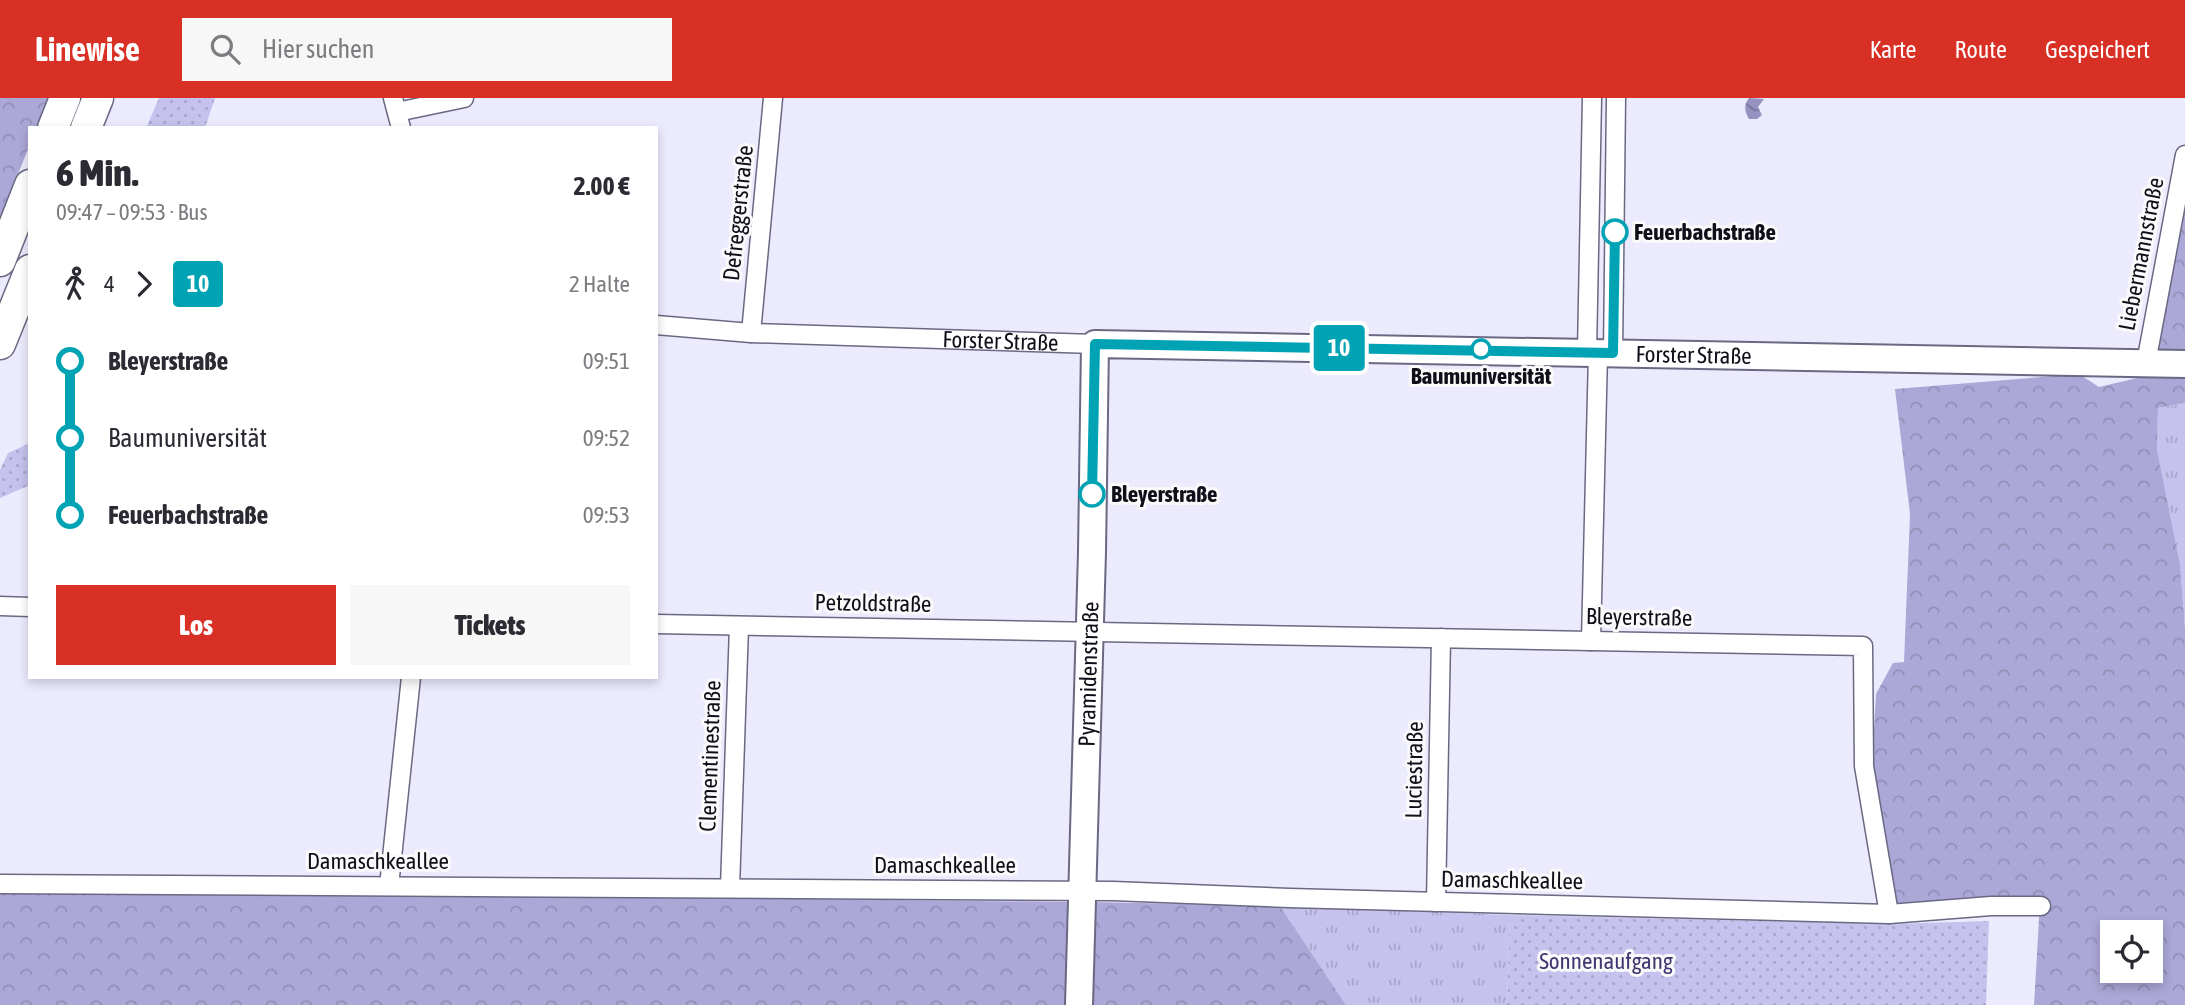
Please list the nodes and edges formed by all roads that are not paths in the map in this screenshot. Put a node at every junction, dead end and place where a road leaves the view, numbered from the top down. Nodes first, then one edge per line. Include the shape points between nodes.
1 (65, 98) edge
2 (98, 98) edge
3 (464, 98) edge
4 (773, 98) edge
5 (1592, 98) edge
6 (1616, 98) edge
7 (397, 113) edge
8 (54, 126) edge
9 (87, 126) edge
10 (2185, 155) edge
11 (28, 191) edge
12 (2, 256) edge
13 (28, 276) edge
14 (658, 325) edge
15 (751, 333) junction
16 (0, 344) edge
17 (1095, 344) junction
18 (1599, 352) junction
19 (2146, 363) junction
20 (2185, 364) edge
21 (0, 606) edge
22 (28, 607) edge
23 (658, 624) edge
24 (739, 626) junction
25 (1090, 631) junction
26 (1441, 638) junction
27 (1591, 641) junction
28 (411, 679) edge
29 (0, 884) edge
30 (389, 886) junction
31 (730, 888) junction
32 (1082, 891) junction
33 (1436, 902) junction
34 (2041, 906) dead end
35 (1889, 914) junction
36 (1079, 1005) edge

1 - 8 main road
2 - 9 main road
3 - 7 street
4 - 15 street, Defreggerstraße
5 - 18 street
6 - 18 street
10 - 19 street, Liebermannstraße
11 - 12 main road
13 - 16 main road
14 - 15 street, Forster Straße
15 - 17 street, Forster Straße
17 - 18 main road, Forster Straße
17 - 25 main road, Pyramidenstraße
18 - 19 main road, Forster Straße
18 - 27 street
19 - 20 main road, Forster Straße
21 - 22 street
23 - 24 street, Petzoldstraße
24 - 25 street, Petzoldstraße
24 - 31 street, Clementinestraße
25 - 26 street, Bleyerstraße
25 - 32 main road, Pyramidenstraße
26 - 27 street, Bleyerstraße
26 - 33 street, Luciestraße
27 - 35 street, Bleyerstraße via 1863,646 1864,766
28 - 30 street
29 - 30 street, Damaschkeallee
30 - 31 street, Damaschkeallee
31 - 32 street, Damaschkeallee
32 - 33 street, Damaschkeallee
32 - 36 main road, Pyramidenstraße
33 - 35 street, Damaschkeallee
34 - 35 street, Damaschkeallee

